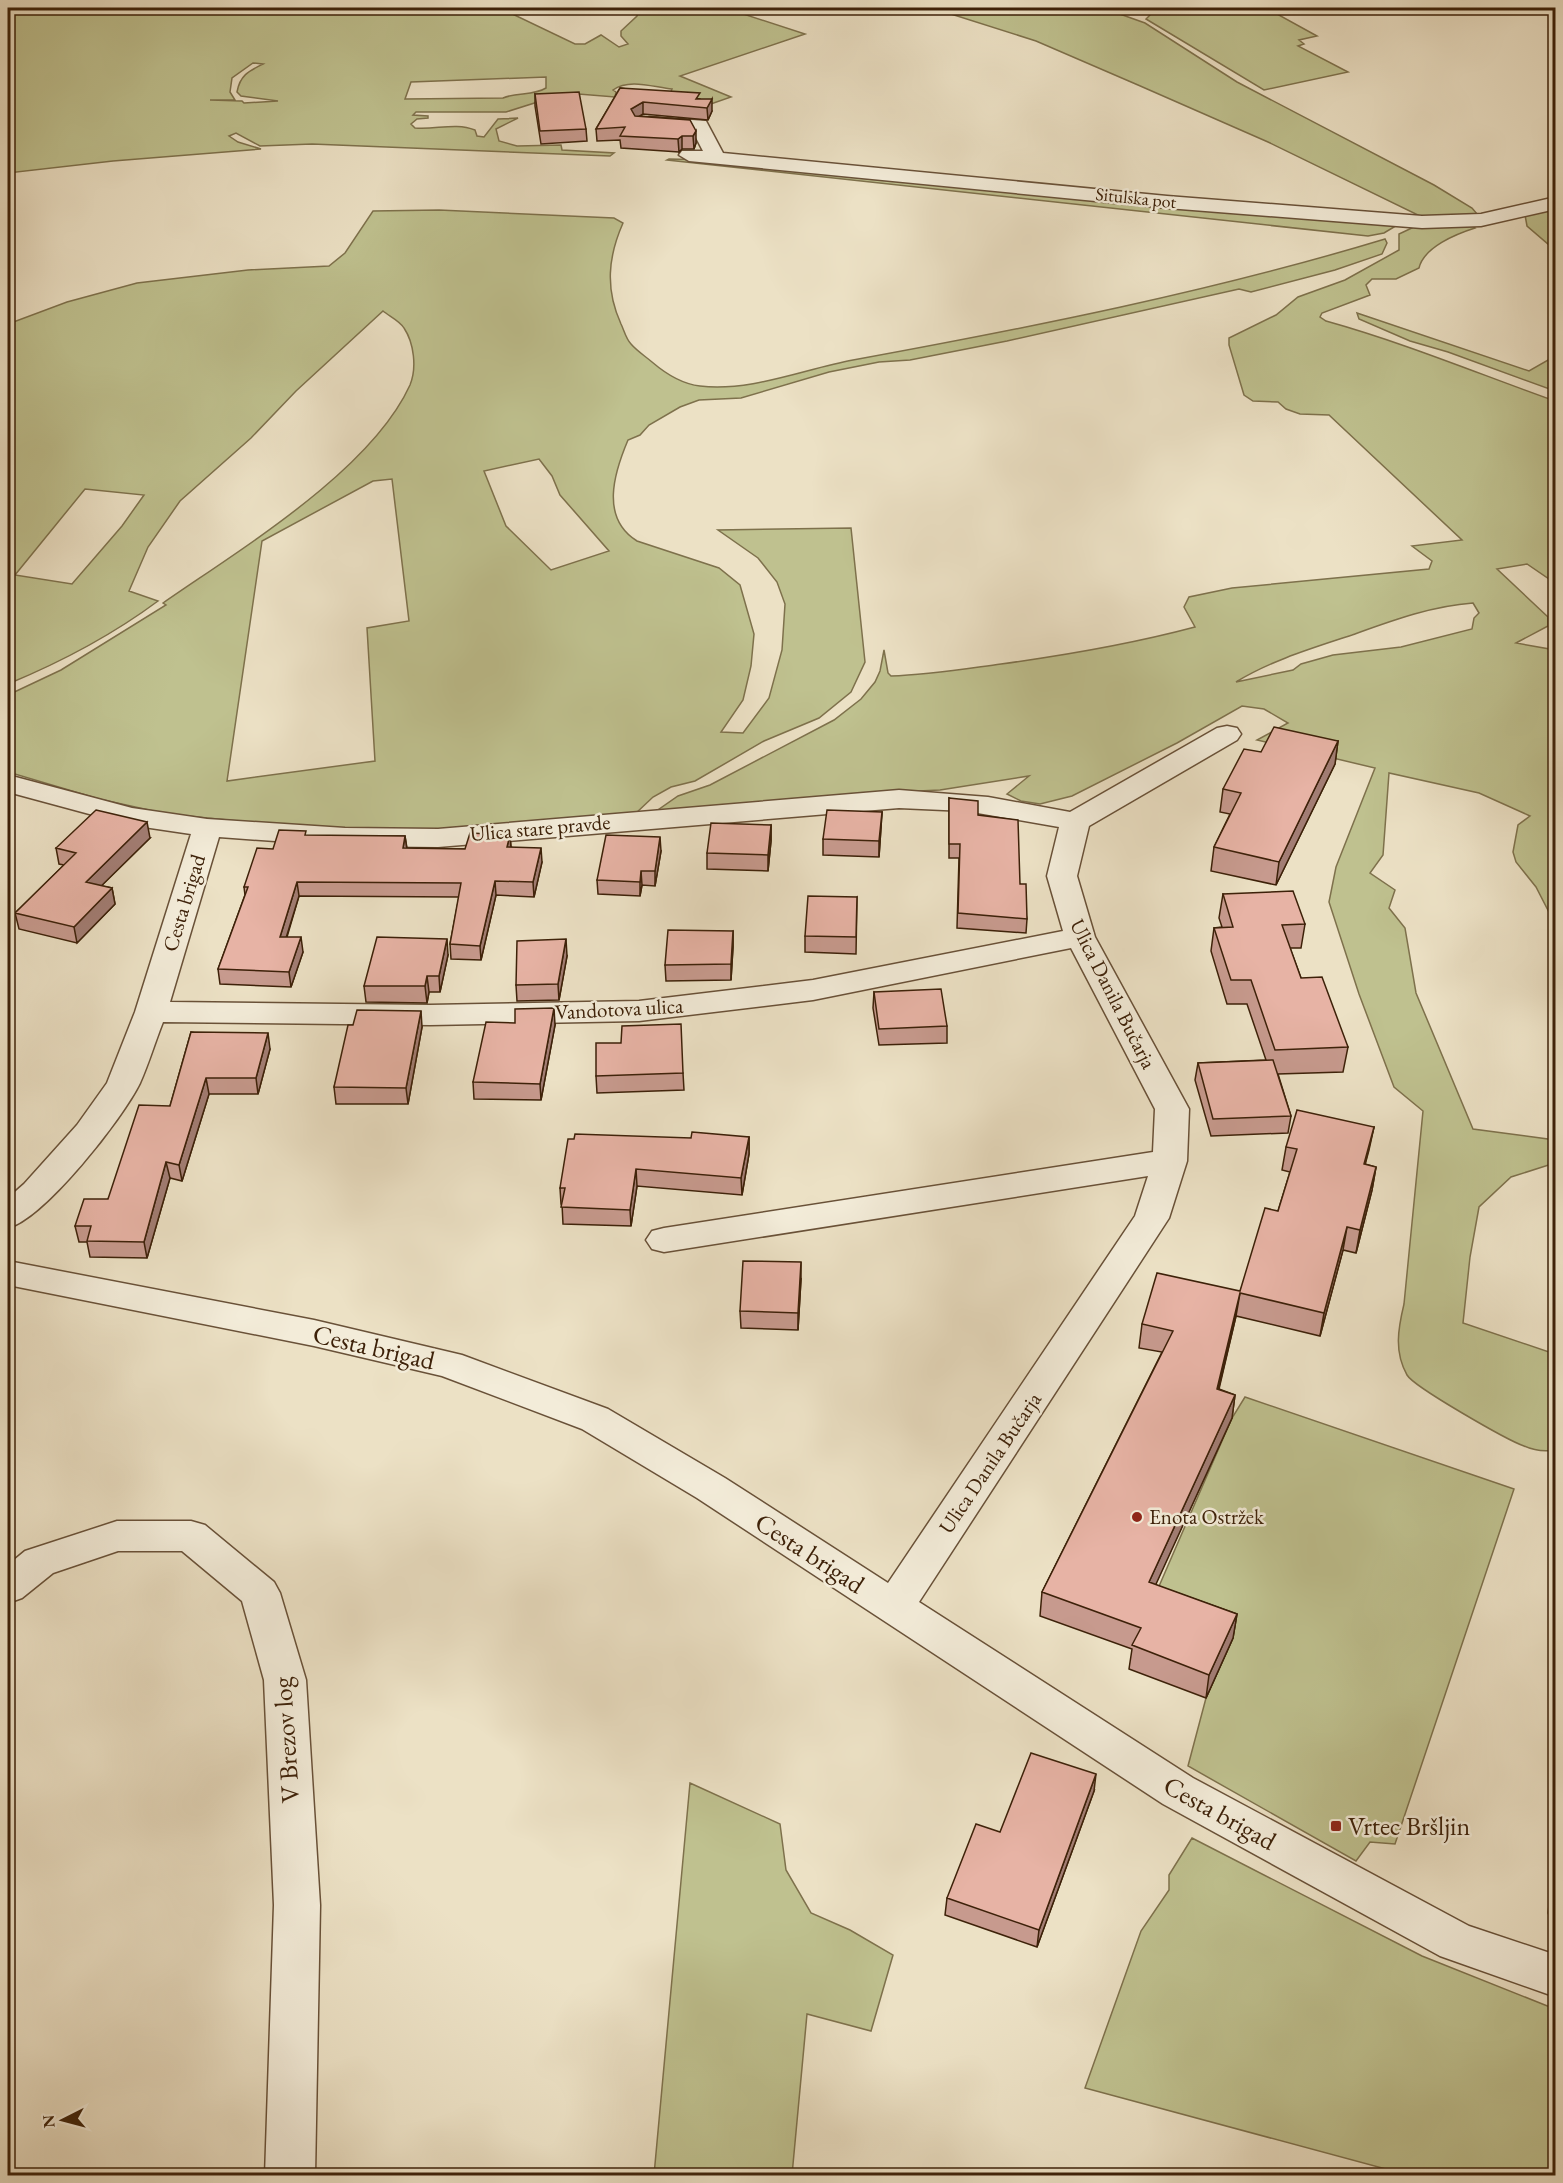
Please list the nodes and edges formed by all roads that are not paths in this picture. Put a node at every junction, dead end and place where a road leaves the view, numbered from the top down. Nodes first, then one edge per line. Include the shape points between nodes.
1 (643, 122) edge
2 (689, 155) edge
3 (715, 156) junction
4 (1556, 203) edge
5 (1227, 734) dead end
6 (8, 783) edge
7 (1075, 822) junction
8 (207, 828) junction
9 (1080, 937) junction
10 (151, 1012) junction
11 (1170, 1161) junction
12 (8, 1216) edge
13 (664, 1240) dead end
14 (8, 1273) edge
15 (8, 1587) edge
16 (894, 1608) junction
17 (1556, 1976) edge
18 (290, 2175) edge

1 - 3 street via 699,125
2 - 3 street, Situlska pot
3 - 4 street, Situlska pot via 1167,202 1422,222 1481,220
5 - 7 street
6 - 8 street, Ulica stare pravde via 130,816
7 - 8 street, Ulica stare pravde via 1005,806 949,799 899,799 438,838 345,837
7 - 9 street, Ulica Danila Bučarja via 1062,876
8 - 10 street, Cesta brigad
9 - 10 street, Vandotova ulica via 813,990 639,1011 430,1015
9 - 11 street, Ulica Danila Bučarja via 1172,1109
10 - 12 street, Cesta brigad via 123,1084 89,1132 36,1192
11 - 13 street
11 - 16 street, Ulica Danila Bučarja via 1152,1218
14 - 16 street, Cesta brigad via 314,1333 449,1364 516,1387 596,1419 711,1488
15 - 18 street, V Brezov log via 39,1562 117,1536 191,1536 260,1593 285,1680 297,1905
16 - 17 street, Cesta brigad via 1178,1791 1456,1942

